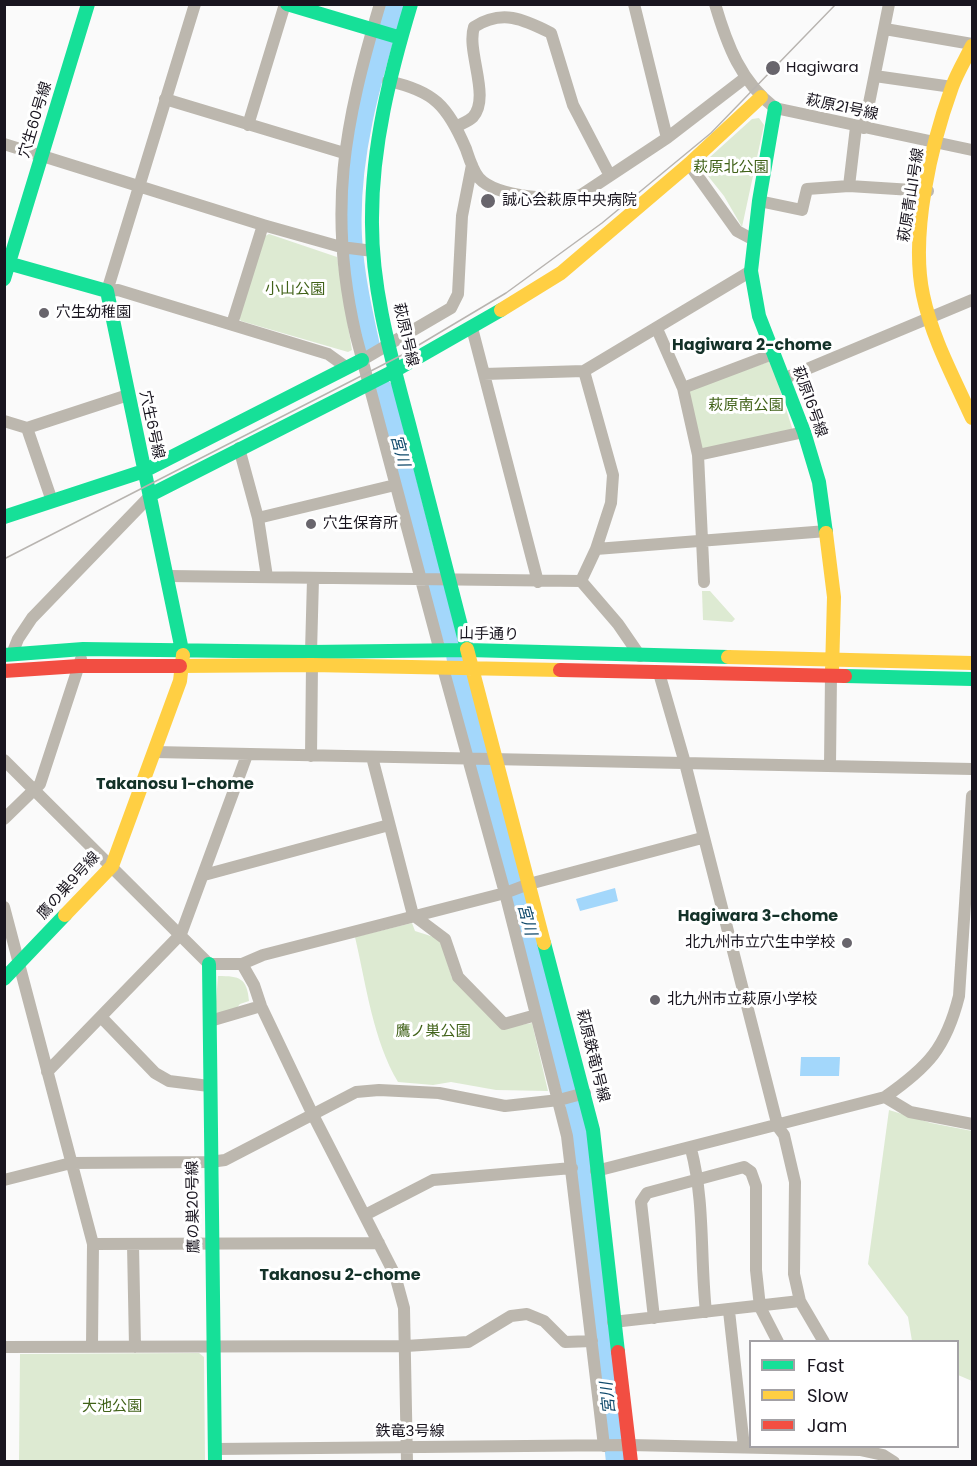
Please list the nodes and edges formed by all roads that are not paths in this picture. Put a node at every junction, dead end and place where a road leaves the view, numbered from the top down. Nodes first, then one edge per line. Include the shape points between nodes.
1 (88, 4) edge
2 (195, 4) edge
3 (286, 4) edge
4 (380, 4) edge
5 (411, 4) edge
6 (634, 4) edge
7 (715, 4) edge
8 (889, 4) edge
9 (885, 29) junction
10 (374, 31) junction
11 (398, 38) junction
12 (972, 45) edge
13 (875, 76) junction
14 (388, 81) junction
15 (747, 81) junction
16 (952, 87) junction
17 (761, 98) junction
18 (165, 99) junction
19 (775, 108) junction
20 (248, 125) junction
21 (456, 127) junction
22 (860, 127) junction
23 (667, 138) junction
24 (937, 142) junction
25 (4, 144) edge
26 (972, 150) edge
27 (344, 153) junction
28 (43, 156) junction
29 (472, 165) junction
30 (689, 165) junction
31 (609, 174) junction
32 (849, 186) junction
33 (139, 187) junction
34 (928, 191) junction
35 (759, 201) junction
36 (263, 225) junction
37 (754, 240) junction
38 (341, 247) junction
39 (373, 251) junction
40 (7, 263) edge
41 (750, 271) junction
42 (4, 279) edge
43 (108, 291) junction
44 (972, 300) edge
45 (930, 318) junction
46 (232, 324) junction
47 (472, 328) junction
48 (657, 329) junction
49 (388, 346) junction
50 (773, 354) junction
51 (362, 360) junction
52 (346, 367) junction
53 (396, 370) junction
54 (584, 371) junction
55 (484, 374) junction
56 (783, 379) junction
57 (369, 384) junction
58 (682, 388) junction
59 (128, 395) junction
60 (972, 418) edge
61 (4, 421) edge
62 (27, 428) junction
63 (804, 432) junction
64 (239, 448) junction
65 (698, 455) junction
66 (144, 471) junction
67 (395, 485) junction
68 (152, 494) junction
69 (52, 501) junction
70 (4, 517) edge
71 (258, 518) junction
72 (827, 531) junction
73 (702, 541) junction
74 (596, 549) junction
75 (168, 576) junction
76 (267, 577) junction
77 (313, 579) junction
78 (446, 580) junction
79 (422, 581) junction
80 (581, 581) junction
81 (538, 582) junction
82 (704, 582) dead end
83 (83, 649) junction
84 (465, 650) junction
85 (184, 651) junction
86 (442, 651) junction
87 (8, 654) edge
88 (639, 656) junction
89 (312, 658) junction
90 (833, 660) junction
91 (972, 663) edge
92 (79, 666) junction
93 (183, 666) junction
94 (446, 668) junction
95 (470, 668) junction
96 (4, 671) edge
97 (659, 673) junction
98 (831, 675) junction
99 (972, 679) edge
100 (153, 752) junction
101 (246, 755) junction
102 (311, 756) junction
103 (372, 757) junction
104 (471, 759) junction
105 (491, 759) junction
106 (4, 760) edge
107 (685, 763) junction
108 (830, 765) junction
109 (972, 769) edge
110 (35, 789) junction
111 (972, 796) edge
112 (4, 819) edge
113 (389, 825) junction
114 (702, 838) junction
115 (112, 866) junction
116 (204, 875) junction
117 (526, 885) junction
118 (505, 893) junction
119 (4, 907) edge
120 (413, 915) junction
121 (181, 934) junction
122 (20, 964) junction
123 (209, 964) junction
124 (242, 964) junction
125 (4, 979) edge
126 (261, 1006) junction
127 (536, 1015) junction
128 (102, 1018) junction
129 (210, 1021) junction
130 (47, 1072) junction
131 (209, 1086) junction
132 (572, 1096) junction
133 (885, 1097) junction
134 (312, 1113) junction
135 (972, 1124) edge
136 (778, 1127) junction
137 (691, 1149) junction
138 (210, 1162) junction
139 (71, 1163) junction
140 (572, 1168) junction
141 (596, 1171) junction
142 (4, 1180) edge
143 (699, 1180) junction
144 (365, 1215) junction
145 (379, 1243) junction
146 (93, 1244) junction
147 (134, 1245) junction
148 (212, 1245) junction
149 (800, 1301) junction
150 (760, 1307) junction
151 (729, 1311) junction
152 (706, 1312) junction
153 (654, 1318) junction
154 (614, 1322) junction
155 (777, 1340) edge
156 (823, 1340) edge
157 (592, 1341) junction
158 (92, 1346) junction
159 (213, 1346) junction
160 (406, 1346) junction
161 (4, 1347) edge
162 (135, 1347) junction
163 (745, 1404) edge
164 (629, 1445) junction
165 (604, 1446) junction
166 (407, 1447) junction
167 (744, 1447) junction
168 (749, 1447) edge
169 (783, 1448) edge
170 (888, 1454) edge
171 (215, 1455) edge
172 (407, 1461) edge
173 (631, 1461) edge

1 - 28 street, 穴生60号線
2 - 18 street
3 - 10 street
3 - 20 street
4 - 10 street
5 - 11 street, 萩原1号線
6 - 23 street
7 - 15 street, 萩原21号線 via 725,39
8 - 9 street
9 - 12 street
9 - 13 street
10 - 11 street
10 - 27 street
11 - 14 street, 萩原1号線
12 - 16 street, 萩原青山1号線
13 - 16 street
13 - 22 street
14 - 21 street via 417,87 431,95
14 - 39 street, 萩原1号線 via 373,176
15 - 17 street, 萩原21号線
15 - 23 street
16 - 24 street, 萩原青山1号線
17 - 19 street, 萩原21号線
17 - 30 street
18 - 20 street
18 - 33 street
19 - 22 street, 萩原21号線
19 - 35 street, 萩原16号線
20 - 27 street
21 - 29 street
21 - 31 street via 474,117 478,104 471,37 474,27 497,15 514,19 551,33 573,105
22 - 24 street, 萩原21号線
22 - 32 street
23 - 31 street
24 - 26 street, 萩原21号線
24 - 34 street, 萩原青山1号線
25 - 28 street
27 - 38 street
28 - 33 street
28 - 40 street, 穴生60号線
29 - 31 street via 479,178 490,186 538,198 580,195
29 - 49 street via 462,216 458,294 451,308
30 - 37 street via 736,231
30 - 47 street via 561,273
32 - 34 street
32 - 35 street via 807,189 802,210
33 - 36 street
33 - 43 street
34 - 45 street, 萩原青山1号線 via 919,237 920,282
35 - 37 street, 萩原16号線
36 - 38 street
36 - 46 street
37 - 41 street, 萩原16号線
38 - 39 street
38 - 51 street via 346,291
39 - 49 street, 萩原1号線
40 - 42 street, 穴生60号線
40 - 43 street
41 - 48 street
41 - 50 street, 萩原16号線 via 759,316
43 - 46 street via 118,290
43 - 59 street, 穴生6号線
44 - 45 street
45 - 56 street
45 - 60 street, 萩原青山1号線
46 - 52 street via 328,354
47 - 53 street
47 - 55 street
48 - 54 street
48 - 58 street
49 - 51 street
49 - 53 street, 萩原1号線
50 - 56 street, 萩原16号線
50 - 58 street
51 - 52 street
51 - 57 street
52 - 66 street
53 - 57 street
53 - 78 street, 萩原1号線
54 - 55 street
54 - 74 street via 613,475 611,503
55 - 81 street
56 - 63 street, 萩原16号線
57 - 64 street
57 - 67 street
58 - 65 street
59 - 62 street
59 - 66 street, 穴生6号線
61 - 62 street
62 - 69 street
63 - 65 street
63 - 72 street, 萩原16号線 via 819,482
64 - 68 street
64 - 71 street
65 - 73 street
66 - 68 street, 穴生6号線
66 - 69 street
67 - 71 street
67 - 79 street
68 - 75 street, 穴生6号線
68 - 87 street via 32,618
69 - 70 street
71 - 76 street
72 - 73 street
72 - 90 street, 萩原16号線 via 834,597
73 - 74 street
73 - 82 street
74 - 80 street
75 - 76 street
75 - 85 street, 穴生6号線
76 - 77 street
77 - 79 street
77 - 89 street
78 - 79 street
78 - 81 street
78 - 84 street, 萩原1号線
79 - 86 street
80 - 81 street
80 - 88 street
83 - 85 street, 山手通り
83 - 87 street, 山手通り
83 - 92 street
84 - 86 street, 山手通り
84 - 88 street, 山手通り
84 - 95 street, 萩原1号線
85 - 89 street, 山手通り
85 - 93 street, 穴生6号線
86 - 89 street, 山手通り
88 - 90 street, 山手通り
89 - 93 street, 山手通り
89 - 94 street, 山手通り
89 - 102 street
90 - 91 street, 山手通り
90 - 98 street, 萩原16号線
92 - 93 street, 山手通り
92 - 96 street, 山手通り
92 - 110 street via 40,784
93 - 100 street, 鷹の巣9号線
94 - 95 street, 山手通り
94 - 104 street
95 - 97 street, 山手通り
95 - 105 street, 萩原鉄竜1号線
97 - 98 street, 山手通り
97 - 107 street
98 - 99 street, 山手通り
98 - 108 street
100 - 101 street
100 - 115 street, 鷹の巣9号線
101 - 102 street
101 - 116 street
102 - 103 street
103 - 104 street
103 - 113 street
104 - 105 street
104 - 118 street
105 - 107 street
105 - 117 street, 萩原鉄竜1号線
106 - 110 street
107 - 108 street
107 - 114 street
108 - 109 street
110 - 112 street
110 - 115 street
111 - 133 street via 959,996 951,1027 918,1073
113 - 116 street
113 - 120 street
114 - 117 street
114 - 136 street
115 - 121 street
115 - 122 street, 鷹の巣9号線
116 - 121 street
117 - 118 street
117 - 132 street, 萩原鉄竜1号線
118 - 120 street
118 - 127 street
119 - 122 street
120 - 124 street
120 - 127 street via 445,939 458,977 504,1024
121 - 123 street
121 - 128 street
122 - 125 street, 鷹の巣9号線
122 - 130 street
123 - 124 street
123 - 129 street, 鷹の巣20号線
124 - 126 street
126 - 129 street
126 - 134 street
127 - 132 street
128 - 130 street
128 - 131 street via 155,1073 169,1081
129 - 131 street, 鷹の巣20号線
130 - 139 street
131 - 138 street, 鷹の巣20号線
132 - 134 street via 505,1106 439,1093 379,1090 356,1092
132 - 140 street
132 - 141 street, 萩原鉄竜1号線 via 593,1130
133 - 135 street via 910,1112
133 - 136 street
134 - 138 street via 225,1160
134 - 144 street
136 - 137 street
136 - 149 street via 784,1135 795,1182 794,1274
137 - 141 street
137 - 143 street
138 - 139 street
138 - 148 street, 鷹の巣20号線
139 - 142 street
139 - 146 street
140 - 144 street via 433,1179
140 - 157 street
141 - 154 street, 萩原鉄竜1号線
143 - 150 street via 744,1167 751,1172 756,1186
143 - 152 street
143 - 153 street via 647,1193 641,1202
144 - 145 street
145 - 148 street
145 - 160 street via 395,1275 404,1308
146 - 147 street
146 - 158 street
147 - 148 street
147 - 162 street
148 - 159 street, 鷹の巣20号線
149 - 150 street
149 - 156 street
150 - 151 street
150 - 155 street
151 - 152 street
151 - 163 street
152 - 153 street
153 - 154 street
154 - 164 street, 萩原鉄竜1号線
157 - 160 street via 565,1342 544,1321 527,1314 511,1316 468,1342
157 - 165 street
158 - 161 street
158 - 162 street
159 - 160 street
159 - 162 street
159 - 171 street, 鷹の巣20号線
160 - 166 street
163 - 167 street
164 - 165 street, 鉄竜3号線
164 - 167 street, 鉄竜3号線
164 - 173 street, 萩原鉄竜1号線
165 - 166 street, 鉄竜3号線
166 - 171 street, 鉄竜3号線
166 - 172 street
167 - 168 street, 鉄竜3号線
169 - 170 street, 鉄竜3号線

